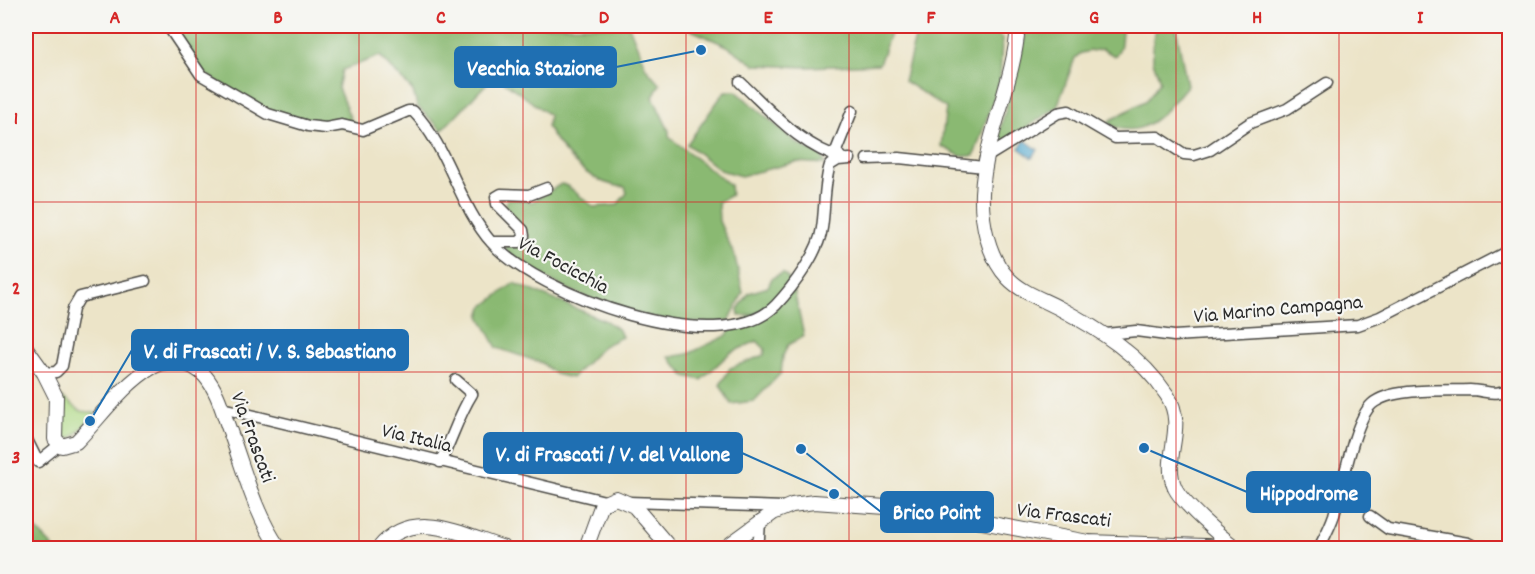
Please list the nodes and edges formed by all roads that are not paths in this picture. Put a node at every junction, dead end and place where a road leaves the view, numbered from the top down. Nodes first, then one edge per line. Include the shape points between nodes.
1 (168, 26) edge
2 (1018, 26) edge
3 (740, 82) dead end
4 (1326, 83) dead end
5 (852, 111) dead end
6 (845, 159) junction
7 (867, 159) dead end
8 (984, 163) junction
9 (547, 188) dead end
10 (491, 242) junction
11 (1509, 250) edge
12 (145, 281) dead end
13 (1106, 334) junction
14 (26, 348) edge
15 (44, 373) junction
16 (456, 380) dead end
17 (1509, 387) edge
18 (222, 408) junction
19 (26, 438) edge
20 (59, 445) junction
21 (440, 462) junction
22 (604, 501) junction
23 (628, 502) junction
24 (787, 507) junction
25 (1370, 516) dead end
26 (760, 520) junction
27 (1235, 548) edge
28 (279, 549) edge
29 (379, 549) edge
30 (504, 549) edge
31 (586, 549) edge
32 (670, 549) edge
33 (725, 549) edge
34 (755, 549) edge
35 (1319, 549) edge
36 (1478, 549) edge

1 - 10 street, Via Focicchia via 201,75 268,114 308,126 345,125 363,130 414,111
2 - 8 main road via 1008,86
3 - 6 street via 801,138
4 - 8 street via 1287,109 1250,123 1197,155 1185,154 1158,137 1115,138 1066,111
5 - 6 street via 836,151
6 - 10 street, Via Focicchia via 830,167 822,231 813,255 772,309 737,323 693,326 606,309 533,274
7 - 8 street
8 - 13 main road via 983,218 993,253 1004,273 1024,290
9 - 10 street via 529,195 496,197 497,204 523,230 524,236 520,243
11 - 13 street, Via Marino Campagna via 1380,317 1355,325 1174,336 1136,331
12 - 15 street via 80,297 73,309 62,366 56,372
13 - 27 main road via 1166,394 1176,417 1172,469 1175,487
14 - 15 main road
15 - 20 main road via 57,400 55,436
16 - 21 street via 472,394 460,411
17 - 35 street via 1496,393 1471,390 1396,394 1372,404 1361,421 1331,523
18 - 20 main road, Via Frascati via 201,373 188,365 167,361 141,374 76,442
18 - 21 street, Via Italia
18 - 28 main road, Via Frascati via 261,516
19 - 20 street via 38,462
21 - 22 street, Via Italia
22 - 23 main road via 616,498
22 - 31 main road
23 - 24 street
23 - 32 main road
24 - 26 main road, Via Frascati
24 - 27 main road, Via Frascati via 814,502 886,507 1088,542
25 - 36 street via 1385,528 1468,543
26 - 33 main road, Via Frascati
26 - 34 street
29 - 30 main road via 401,529 425,525

